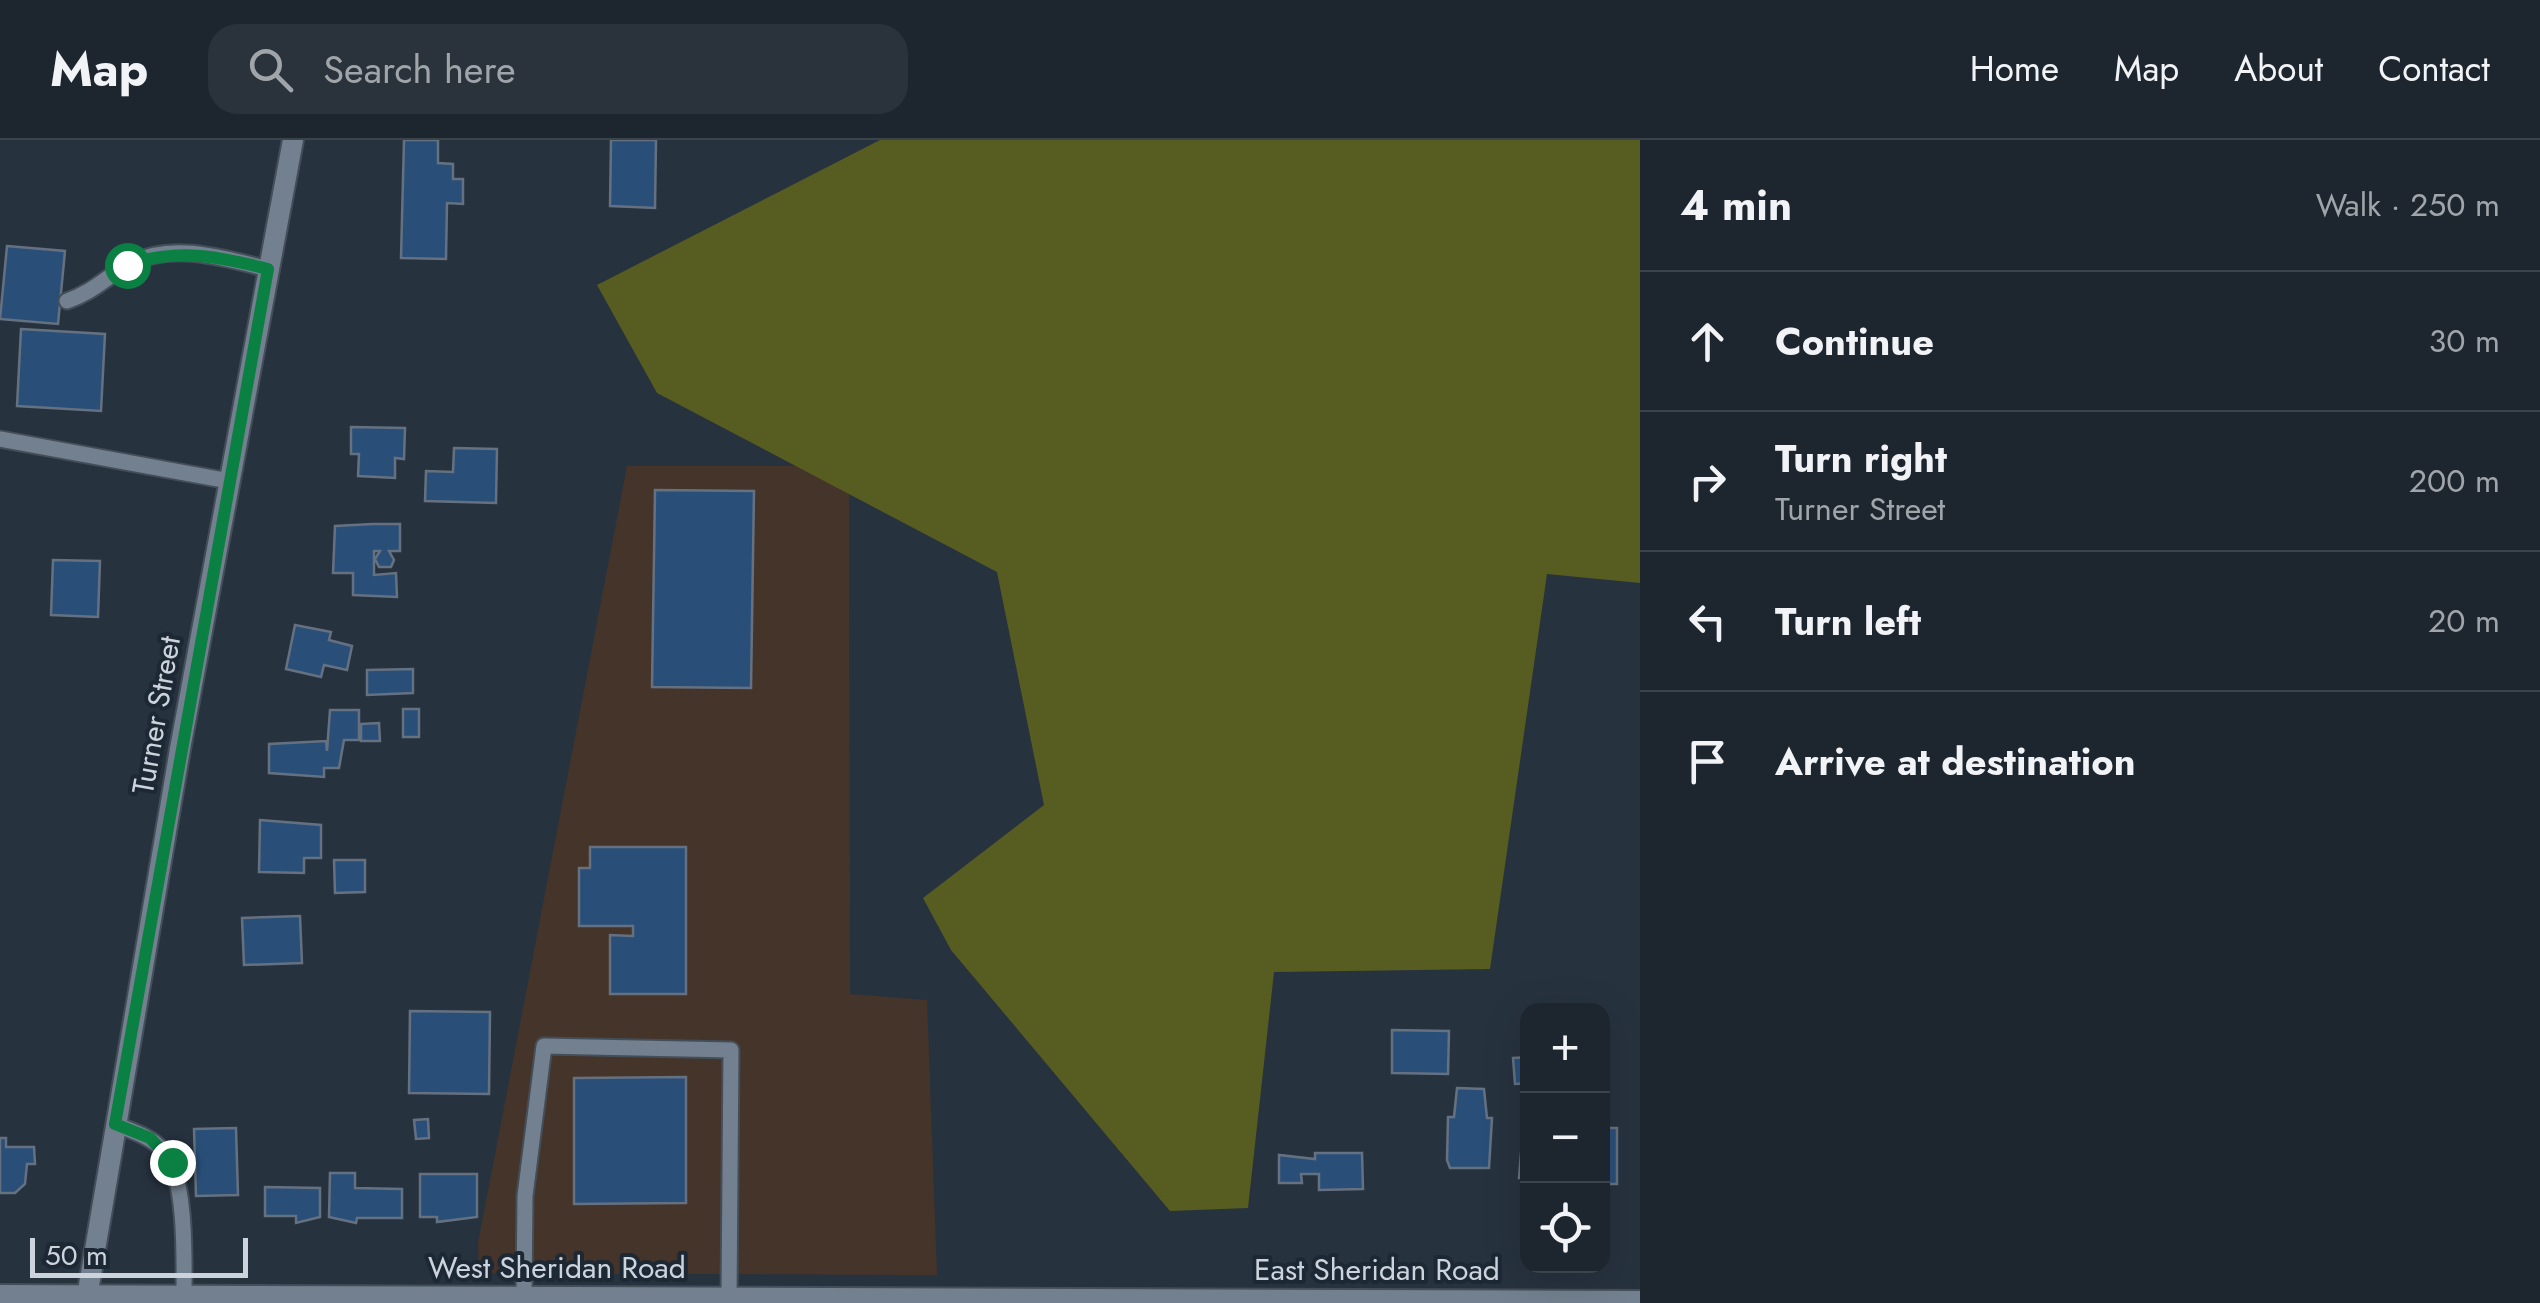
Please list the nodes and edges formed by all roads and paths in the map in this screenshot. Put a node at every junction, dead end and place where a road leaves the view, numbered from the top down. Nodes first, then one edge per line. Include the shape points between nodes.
1 (293, 140) edge
2 (268, 269) junction
3 (68, 301) dead end
4 (0, 438) edge
5 (229, 480) junction
6 (115, 1124) junction
7 (0, 1295) edge
8 (184, 1296) junction
9 (524, 1297) junction
10 (729, 1298) junction
11 (1113, 1298) joint
12 (86, 1299) edge
13 (1640, 1300) edge

1 - 2 street, Turner Street
2 - 3 lane via 208,254 161,254 127,265
2 - 5 street, Turner Street
4 - 5 lane
5 - 6 street, Turner Street
6 - 8 lane via 150,1138 172,1162
6 - 12 street, Turner Street
7 - 12 street, West Sheridan Road
8 - 9 street, West Sheridan Road
8 - 12 street, West Sheridan Road
9 - 10 street, West Sheridan Road
9 - 10 lane via 525,1196 544,1046 731,1050
10 - 11 street, West Sheridan Road
11 - 13 street, East Sheridan Road

